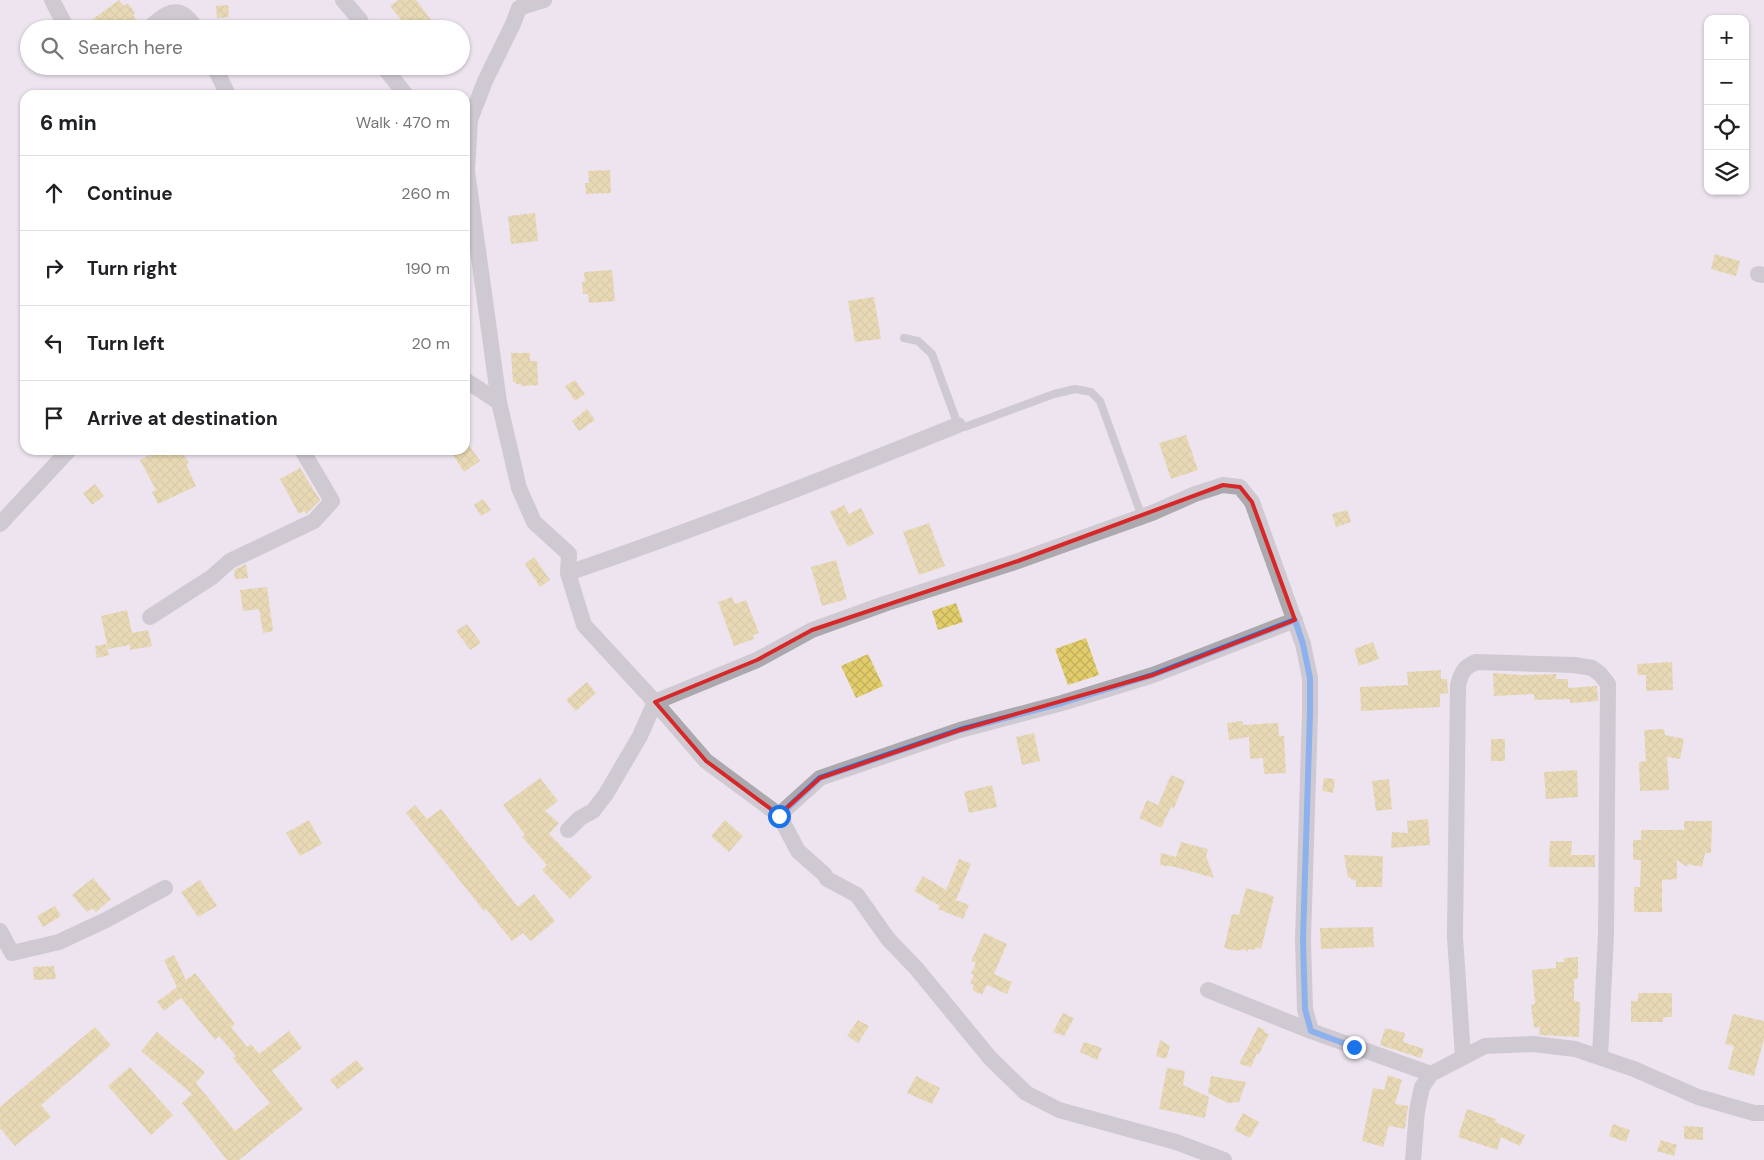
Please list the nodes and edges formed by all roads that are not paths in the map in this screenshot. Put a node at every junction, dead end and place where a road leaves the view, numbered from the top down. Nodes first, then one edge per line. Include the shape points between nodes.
1 (52, 0) edge
2 (343, 0) edge
3 (544, 0) edge
4 (522, 3) edge
5 (174, 6) edge
6 (62, 20) edge
7 (158, 20) edge
8 (190, 20) edge
9 (360, 20) edge
10 (218, 75) edge
11 (391, 75) edge
12 (226, 90) edge
13 (402, 90) edge
14 (470, 120) edge
15 (470, 197) edge
16 (904, 338) dead end
17 (470, 383) edge
18 (499, 402) junction
19 (958, 425) junction
20 (64, 455) edge
21 (305, 455) edge
22 (1142, 517) junction
23 (0, 524) edge
24 (568, 573) junction
25 (150, 617) dead end
26 (1295, 620) junction
27 (655, 702) junction
28 (779, 816) junction
29 (568, 830) dead end
30 (165, 888) dead end
31 (0, 931) edge
32 (1208, 990) dead end
33 (1311, 1031) junction
34 (1463, 1056) junction
35 (1600, 1057) junction
36 (1431, 1074) junction
37 (1764, 1113) edge
38 (1224, 1160) edge
39 (1413, 1160) edge

1 - 6 street
2 - 9 street
3 - 4 street
4 - 14 street
5 - 7 street
5 - 8 street
10 - 12 street
11 - 13 street
15 - 18 street
16 - 19 lane via 918,341 932,354
17 - 18 street
18 - 24 street via 519,488 534,522 568,554
19 - 22 lane via 965,427 1075,388 1091,392 1100,401
19 - 24 street via 822,480
20 - 23 street
21 - 25 street via 332,501 314,521 230,562
22 - 26 street via 1223,485 1240,487 1252,502
22 - 27 street via 812,630 757,660
24 - 27 street via 584,625
26 - 28 street via 1153,675 960,730 820,778
26 - 33 street via 1310,678 1303,940 1305,1009
27 - 28 street via 706,761
27 - 29 street via 640,736 606,794 593,811
28 - 38 street via 798,851 827,879 857,895 888,939 990,1058 1026,1093 1059,1110 1176,1142
30 - 31 street via 59,942 12,952
32 - 33 street
33 - 36 street
34 - 35 street via 1484,1046 1534,1044 1575,1049
34 - 35 street via 1456,937 1458,685 1461,673 1476,662 1592,668 1608,684 1606,934
34 - 36 street
35 - 37 street via 1698,1097
36 - 39 street via 1422,1087

